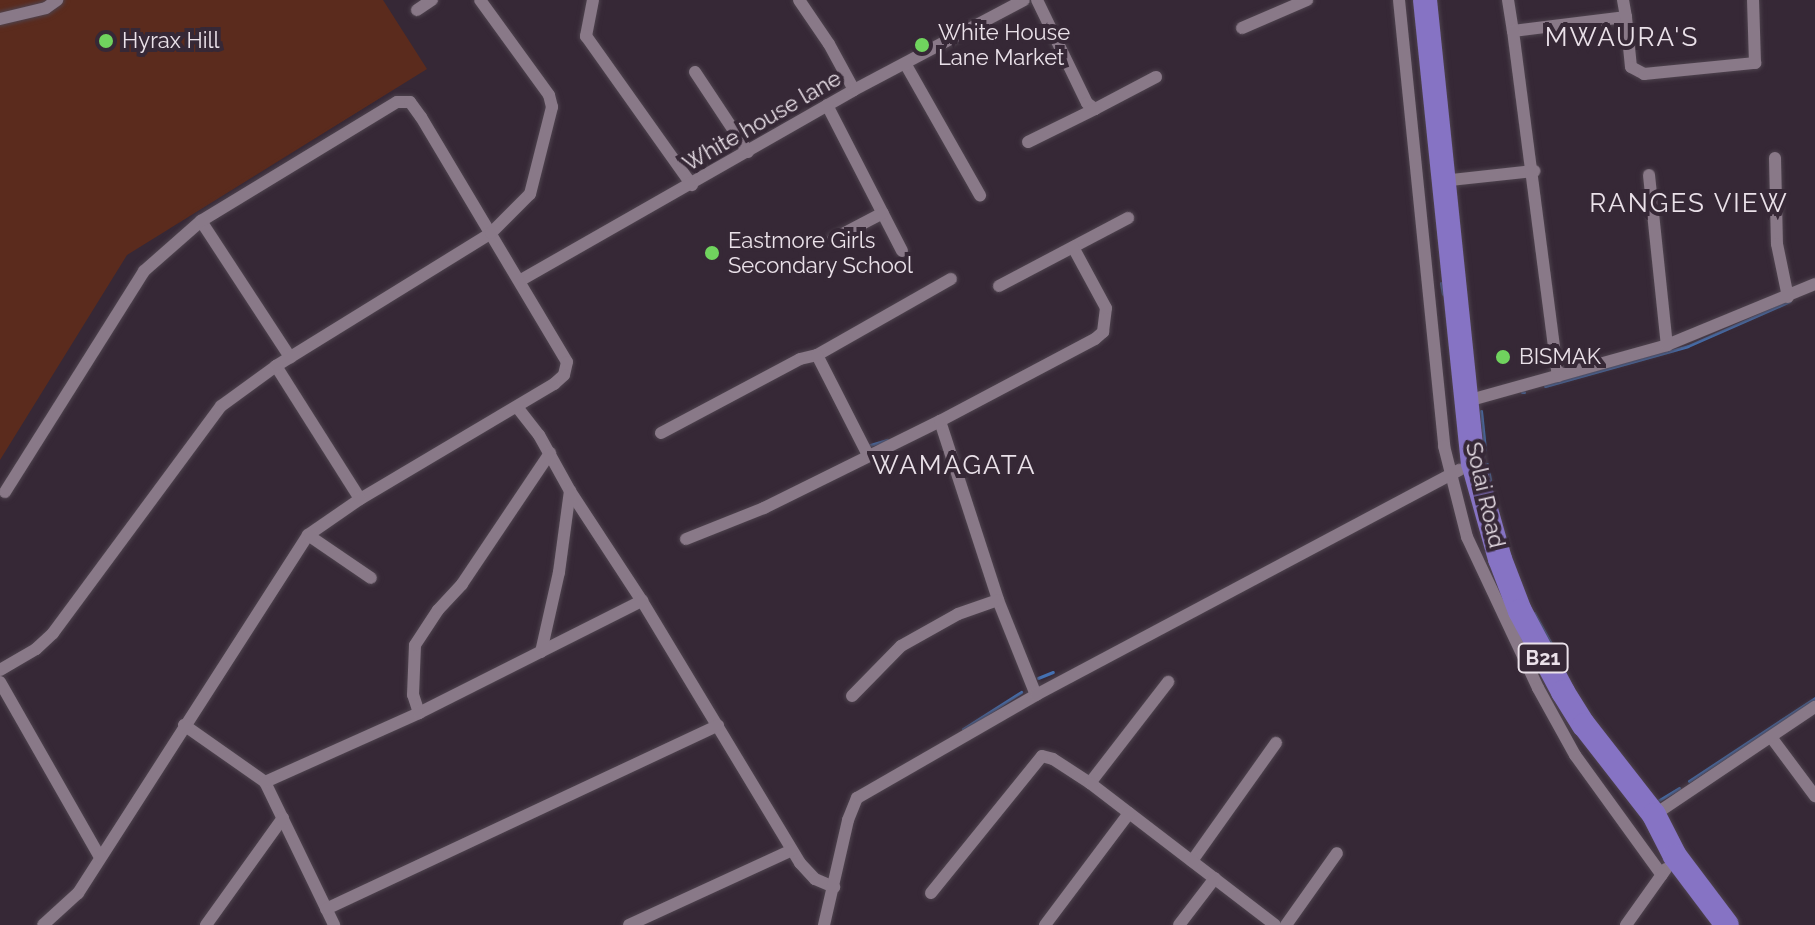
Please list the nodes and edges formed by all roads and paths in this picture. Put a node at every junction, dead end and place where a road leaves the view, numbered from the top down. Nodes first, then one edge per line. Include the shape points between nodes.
1 (57, 0) edge
2 (432, 0) edge
3 (480, 0) edge
4 (593, 0) edge
5 (799, 0) edge
6 (1024, 0) edge
7 (1037, 0) edge
8 (1307, 0) edge
9 (1399, 0) edge
10 (1425, 0) edge
11 (1508, 0) edge
12 (1623, 0) edge
13 (1753, 0) edge
14 (417, 10) dead end
15 (1626, 17) junction
16 (0, 19) edge
17 (1242, 28) dead end
18 (1513, 31) junction
19 (906, 65) junction
20 (695, 72) dead end
21 (1156, 77) dead end
22 (854, 90) junction
23 (827, 105) junction
24 (1095, 109) junction
25 (1028, 142) dead end
26 (748, 152) junction
27 (1775, 158) dead end
28 (1534, 171) junction
29 (1649, 175) dead end
30 (1442, 181) junction
31 (692, 185) junction
32 (980, 195) dead end
33 (883, 213) junction
34 (1128, 218) dead end
35 (201, 221) junction
36 (491, 233) junction
37 (833, 239) dead end
38 (1073, 247) junction
39 (902, 251) dead end
40 (951, 279) dead end
41 (521, 280) junction
42 (1815, 284) edge
43 (999, 286) dead end
44 (1788, 297) junction
45 (1667, 345) junction
46 (817, 355) junction
47 (290, 357) junction
48 (276, 366) junction
49 (1558, 376) junction
50 (1467, 401) junction
51 (517, 407) junction
52 (940, 421) junction
53 (661, 433) dead end
54 (550, 453) junction
55 (868, 455) junction
56 (1463, 468) junction
57 (570, 491) junction
58 (5, 492) dead end
59 (360, 499) junction
60 (308, 535) junction
61 (686, 539) dead end
62 (371, 578) dead end
63 (998, 600) junction
64 (642, 601) junction
65 (541, 652) junction
66 (0, 670) edge
67 (0, 682) edge
68 (1168, 682) dead end
69 (1036, 695) junction
70 (852, 696) dead end
71 (1815, 707) edge
72 (419, 713) junction
73 (184, 725) junction
74 (718, 725) junction
75 (1771, 737) junction
76 (1276, 743) dead end
77 (265, 782) junction
78 (1090, 783) junction
79 (1815, 796) edge
80 (1129, 813) junction
81 (1654, 815) junction
82 (283, 818) junction
83 (792, 850) junction
84 (1337, 853) dead end
85 (100, 857) junction
86 (1192, 861) junction
87 (1668, 865) junction
88 (1215, 878) junction
89 (834, 887) junction
90 (931, 893) dead end
91 (326, 909) junction
92 (43, 925) edge
93 (206, 925) edge
94 (334, 925) edge
95 (629, 925) edge
96 (824, 925) edge
97 (1045, 925) edge
98 (1179, 925) edge
99 (1275, 925) edge
100 (1286, 925) edge
101 (1626, 925) edge
102 (1727, 925) edge

1 - 16 street via 46,8
2 - 14 street
3 - 36 street via 549,95 552,107 530,194
4 - 31 street via 586,36
5 - 22 street
6 - 19 street, White house lane
7 - 24 street via 1087,103
8 - 17 street
9 - 56 street via 1441,420
10 - 30 highway, Solai Road / B21
11 - 18 street
12 - 15 street
13 - 15 street via 1758,56 1750,66 1644,74 1631,67
15 - 18 street
18 - 28 street
19 - 22 street, White house lane
19 - 32 street
20 - 26 street
21 - 24 street
22 - 23 street, White house lane
23 - 26 street, White house lane
23 - 33 street
24 - 25 street
26 - 31 street, White house lane
27 - 44 street via 1775,228
28 - 30 street
28 - 49 street
29 - 45 street
30 - 50 highway, Solai Road / B21
31 - 41 street, White house lane
33 - 37 street
33 - 39 street
34 - 38 street
35 - 36 street via 397,102 410,102
35 - 47 street
35 - 58 street via 144,271
36 - 41 street
36 - 47 street
38 - 43 street
38 - 52 street via 1106,308 1103,332
40 - 46 street
41 - 51 street via 567,362 564,375
42 - 44 street
44 - 45 street
45 - 49 street
46 - 53 street via 800,359
46 - 55 street
47 - 48 street
48 - 59 street
48 - 66 street via 221,406 53,633
49 - 50 street
50 - 56 highway, Solai Road / B21
51 - 54 street
51 - 59 street
52 - 55 street
52 - 63 street
54 - 57 street
54 - 72 street via 415,645 413,695
55 - 61 street via 764,508
56 - 69 street
56 - 81 highway, Solai Road / B21 via 1542,656 1584,725
56 - 87 street via 1467,537 1538,688 1575,755
57 - 64 street
57 - 65 street
59 - 60 street
60 - 62 street
60 - 73 street
63 - 69 street
63 - 70 street via 958,614 901,646
64 - 65 street
64 - 74 street
65 - 72 street
67 - 85 street
68 - 78 street
69 - 89 street via 857,798
71 - 75 street
72 - 77 street
73 - 77 street
73 - 85 street
74 - 83 street
74 - 91 street
75 - 79 street
75 - 81 street
76 - 86 street
77 - 82 street
78 - 80 street
78 - 90 street via 1042,756
80 - 86 street
80 - 97 street
81 - 87 highway, Solai Road / B21
82 - 91 street
82 - 93 street
83 - 89 street via 815,879
83 - 95 street
84 - 100 street
85 - 92 street via 78,893
86 - 88 street
87 - 101 street
87 - 102 highway, Solai Road / B21
88 - 98 street
88 - 99 street
89 - 96 street
91 - 94 street

